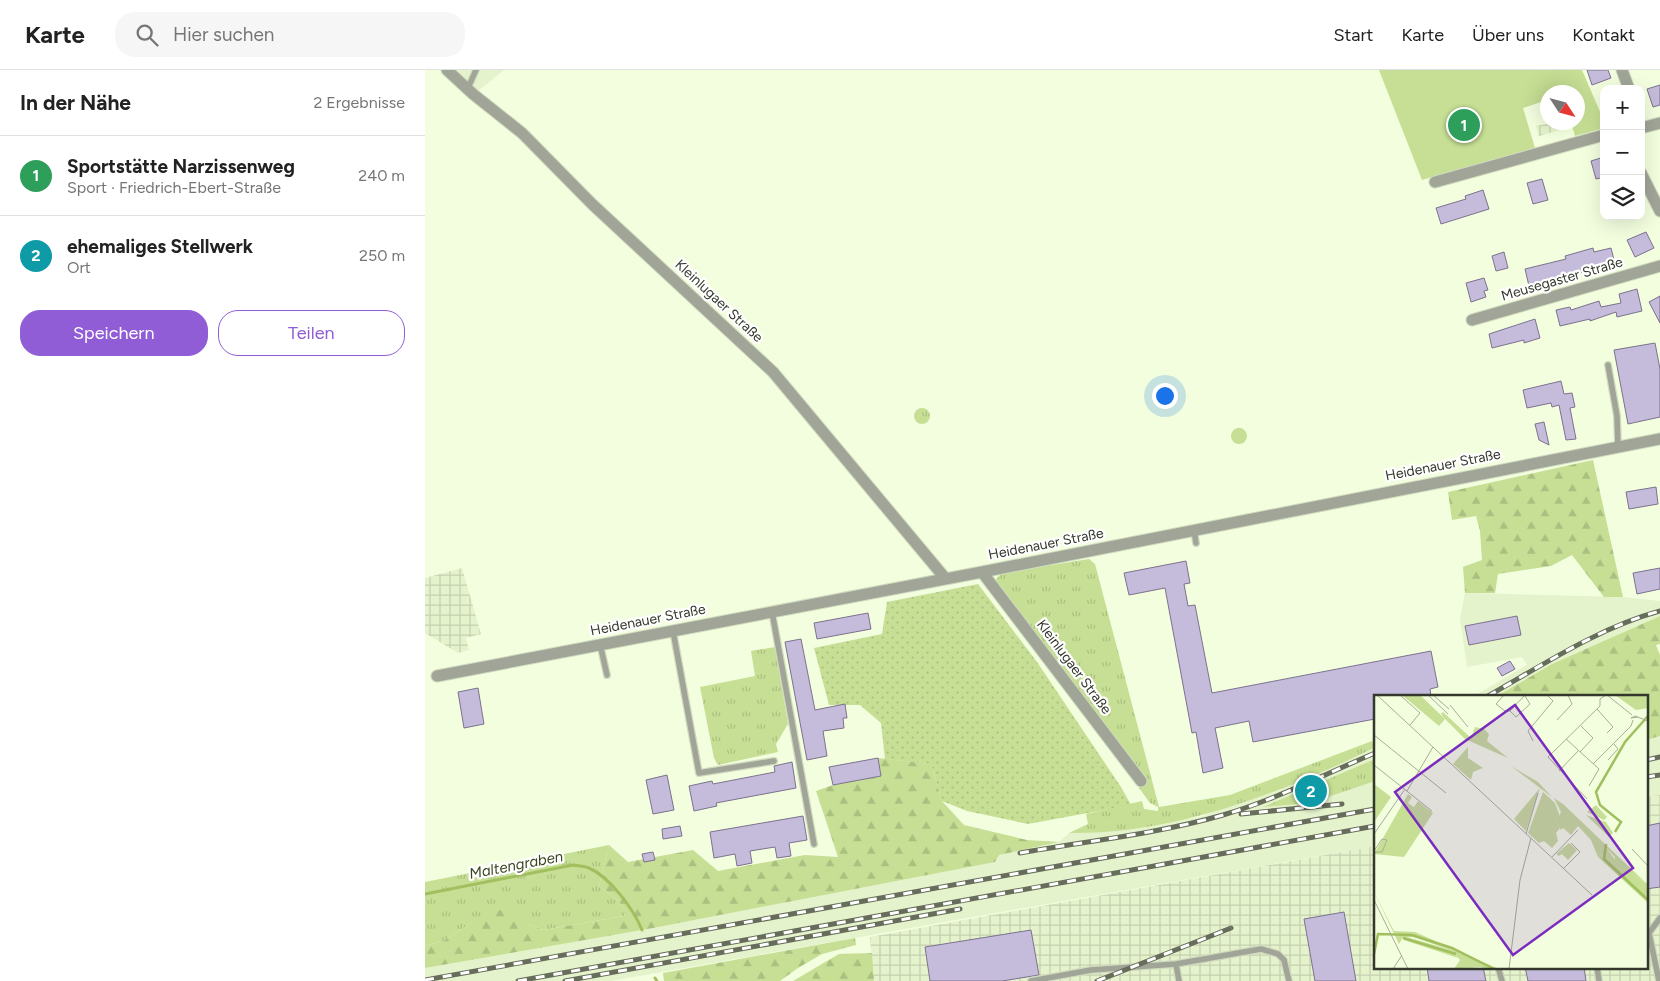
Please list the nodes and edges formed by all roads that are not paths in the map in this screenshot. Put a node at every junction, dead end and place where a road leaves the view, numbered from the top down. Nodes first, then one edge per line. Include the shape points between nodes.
1 (447, 70) edge
2 (476, 70) edge
3 (1622, 70) edge
4 (1628, 85) edge
5 (467, 89) junction
6 (1660, 123) edge
7 (1645, 127) edge
8 (1600, 136) edge
9 (1642, 175) edge
10 (1435, 182) dead end
11 (1660, 211) edge
12 (1660, 266) edge
13 (1472, 320) dead end
14 (1608, 366) dead end
15 (1660, 439) edge
16 (1618, 447) junction
17 (1194, 530) junction
18 (1196, 543) dead end
19 (982, 572) junction
20 (945, 578) junction
21 (772, 612) junction
22 (673, 630) junction
23 (600, 644) junction
24 (607, 675) dead end
25 (437, 676) dead end
26 (774, 761) dead end
27 (1141, 781) dead end
28 (814, 844) dead end
29 (1660, 918) edge
30 (1648, 933) edge
31 (1176, 964) junction
32 (1498, 968) edge
33 (1597, 968) edge
34 (1031, 981) edge
35 (1179, 981) edge
36 (1289, 981) edge
37 (1501, 981) edge
38 (1599, 981) edge
39 (1659, 981) edge

1 - 5 street, Kleinlugaer Straße
2 - 5 lane
3 - 4 street
5 - 20 street, Kleinlugaer Straße via 522,133 591,204 773,372
6 - 7 street
8 - 10 street
9 - 11 street
12 - 13 street, Meusegaster Straße
14 - 16 lane via 1617,416
15 - 16 street, Heidenauer Straße
16 - 17 street, Heidenauer Straße
17 - 18 lane
17 - 19 street, Heidenauer Straße
19 - 20 street, Heidenauer Straße
19 - 27 street, Kleinlugaer Straße
20 - 21 street, Heidenauer Straße
21 - 22 street, Heidenauer Straße
21 - 28 lane
22 - 23 street, Heidenauer Straße
22 - 26 lane via 699,773
23 - 24 lane
23 - 25 street, Heidenauer Straße
29 - 30 lane
30 - 39 lane
31 - 34 lane via 1091,970
31 - 35 lane
31 - 36 lane via 1261,949 1278,954 1284,960
32 - 37 lane
33 - 38 lane

